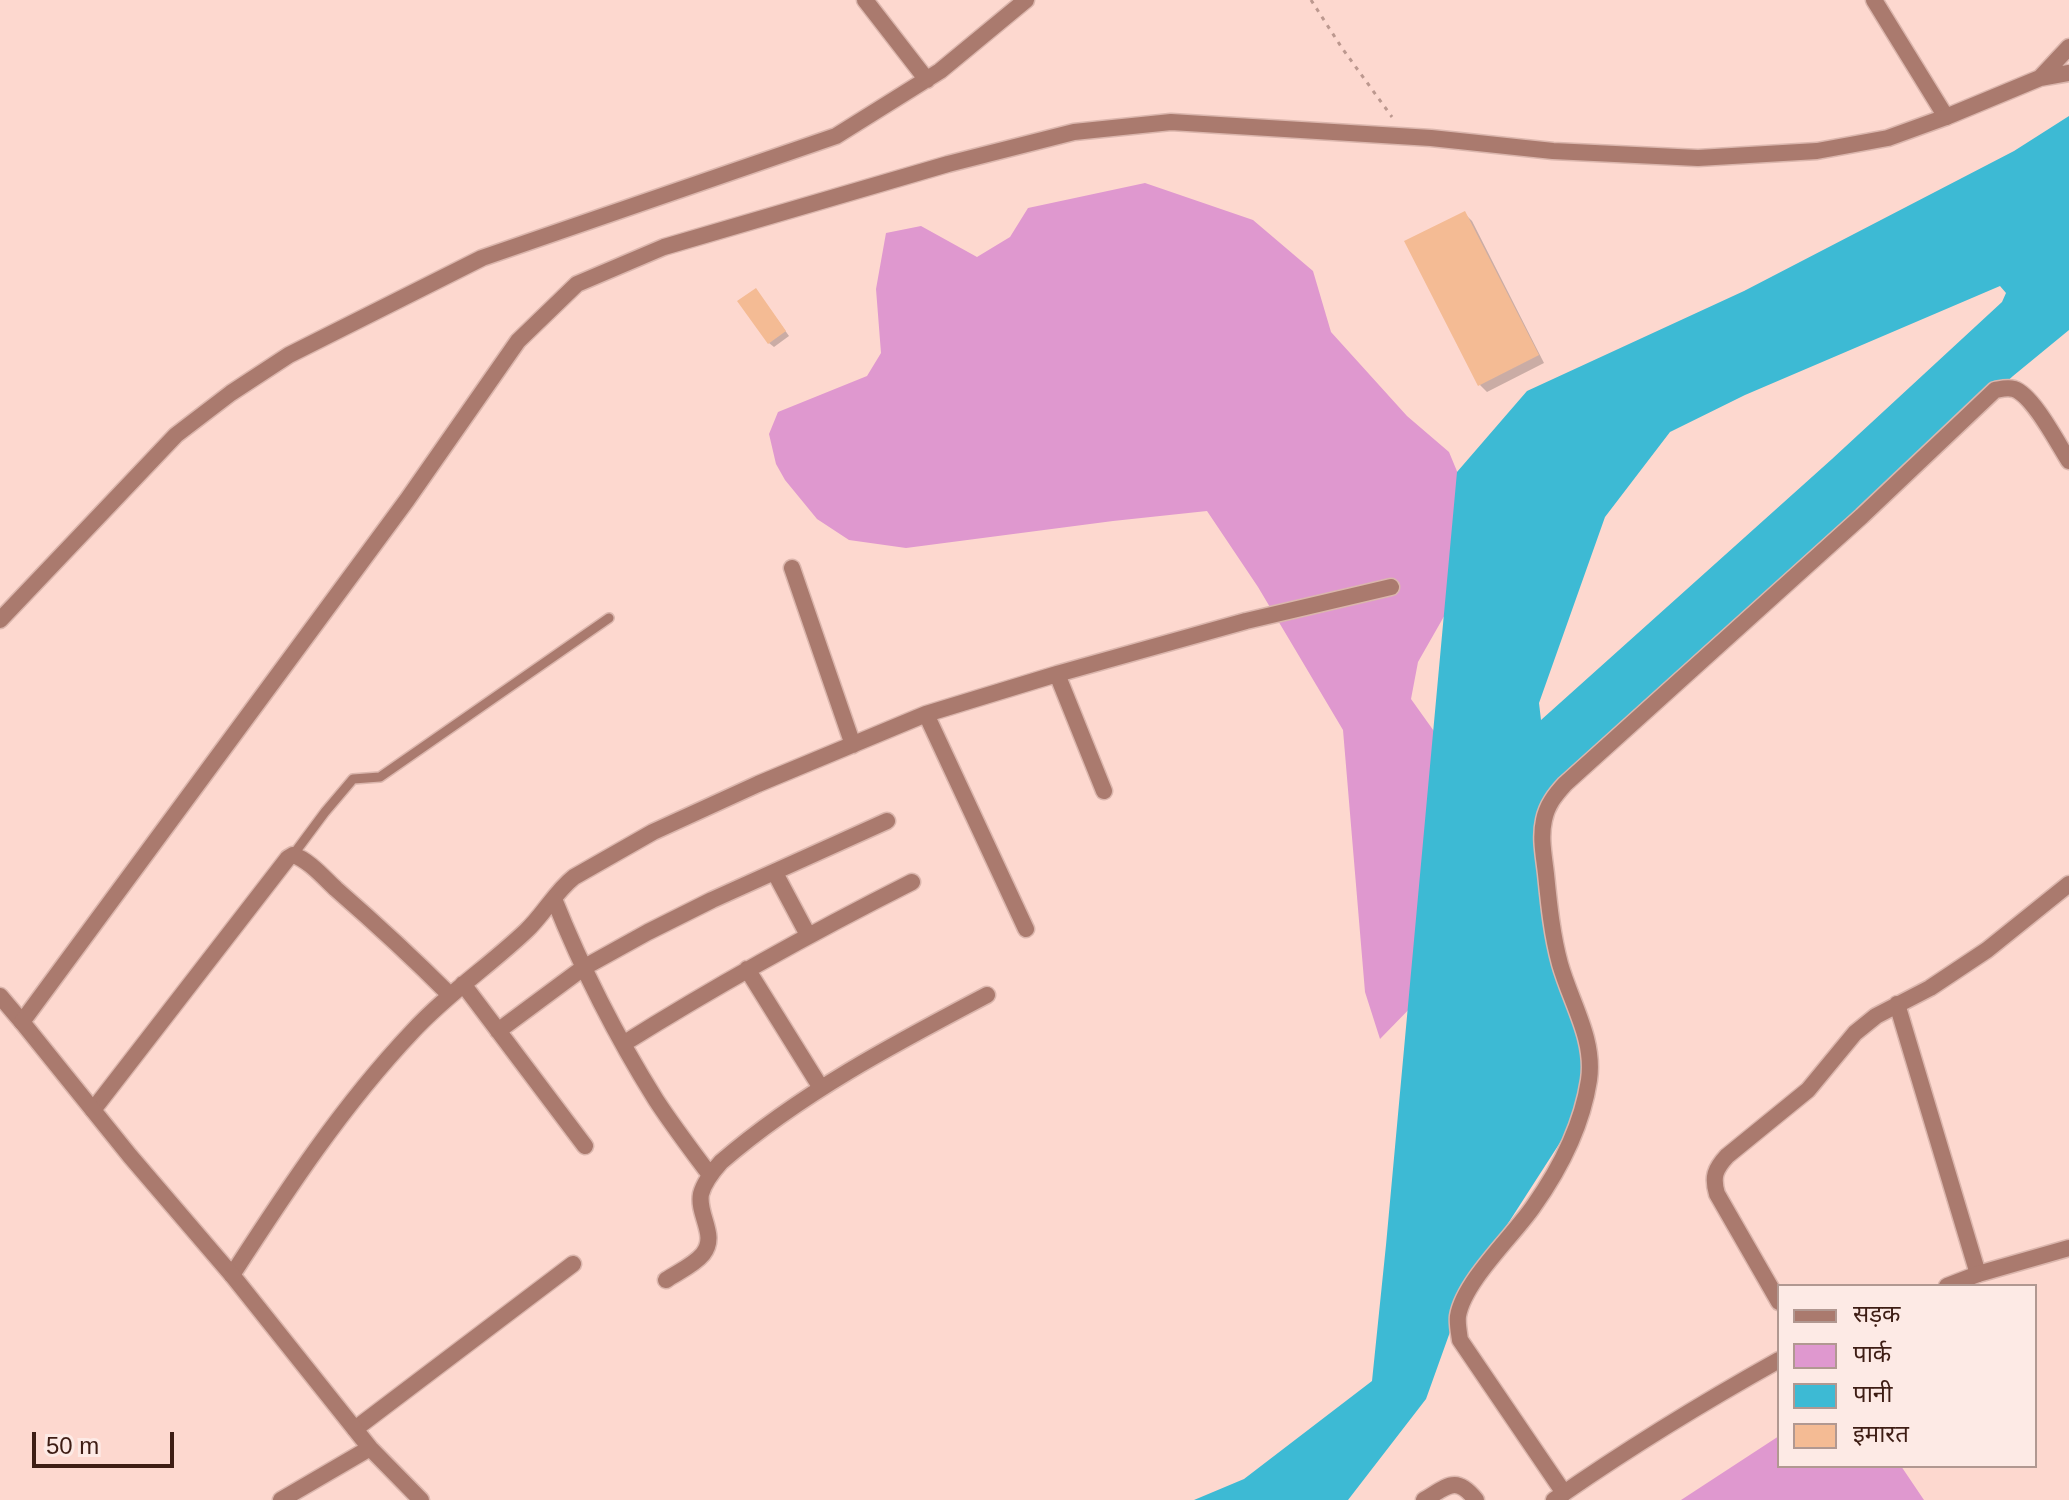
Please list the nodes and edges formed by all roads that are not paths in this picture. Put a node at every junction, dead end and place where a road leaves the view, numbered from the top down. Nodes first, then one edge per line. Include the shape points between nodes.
1 (865, 0) edge
2 (1026, 0) edge
3 (1874, 0) edge
4 (2069, 47) edge
5 (2069, 73) edge
6 (2040, 78) junction
7 (927, 80) junction
8 (1946, 117) junction
9 (2069, 461) edge
10 (792, 568) dead end
11 (1391, 587) dead end
12 (609, 618) dead end
13 (0, 620) edge
14 (1057, 674) junction
15 (926, 714) junction
16 (853, 745) junction
17 (1104, 791) dead end
18 (887, 821) dead end
19 (293, 855) junction
20 (775, 873) junction
21 (912, 882) dead end
22 (2069, 884) edge
23 (554, 899) junction
24 (1026, 929) dead end
25 (808, 935) junction
26 (583, 968) junction
27 (747, 969) junction
28 (456, 990) junction
29 (987, 995) dead end
30 (0, 996) edge
31 (1897, 1004) junction
32 (22, 1022) junction
33 (498, 1031) junction
34 (623, 1044) junction
35 (821, 1088) junction
36 (93, 1110) junction
37 (585, 1146) dead end
38 (710, 1175) junction
39 (2069, 1248) edge
40 (573, 1264) dead end
41 (1978, 1274) junction
42 (232, 1275) junction
43 (666, 1280) dead end
44 (1952, 1284) edge
45 (1777, 1299) edge
46 (1777, 1361) edge
47 (355, 1429) junction
48 (370, 1448) junction
49 (1559, 1497) edge
50 (281, 1500) edge
51 (421, 1500) edge
52 (1424, 1500) edge
53 (1476, 1500) edge

1 - 7 street
2 - 7 street
3 - 8 street
4 - 6 street
5 - 6 street
6 - 8 street
7 - 13 street via 836,136 482,258 289,355 176,435
8 - 32 street via 1888,138 1817,151 1698,158 1171,122 1074,132 664,247 577,284 518,341
9 - 49 street via 2021,392 2010,387 1995,390 1552,799 1542,839 1550,908 1560,965 1588,1041 1590,1077 1583,1113 1563,1157 1533,1207 1466,1294 1458,1317 1460,1340
10 - 16 street
11 - 14 street
12 - 19 lane via 380,777 353,779
14 - 15 street
14 - 17 street
15 - 16 street
15 - 24 street
16 - 23 street via 653,832 574,877
18 - 20 street
19 - 28 street
19 - 36 street
20 - 25 street
20 - 26 street
21 - 25 street
22 - 31 street via 1987,950
23 - 26 street
23 - 28 street via 528,930
25 - 27 street
26 - 33 street
26 - 34 street
27 - 34 street
27 - 35 street
28 - 33 street
28 - 42 street via 362,1087
29 - 35 street
30 - 32 street
31 - 41 street
31 - 45 street via 1855,1033 1808,1090 1717,1168 1717,1194
32 - 36 street
33 - 37 street
34 - 38 street
35 - 38 street via 737,1148
36 - 42 street
38 - 43 street via 701,1207 709,1238 706,1251
39 - 41 street
40 - 47 street
41 - 44 street
42 - 47 street
46 - 49 street
47 - 48 street
48 - 50 street
48 - 51 street
52 - 53 street via 1459,1484

